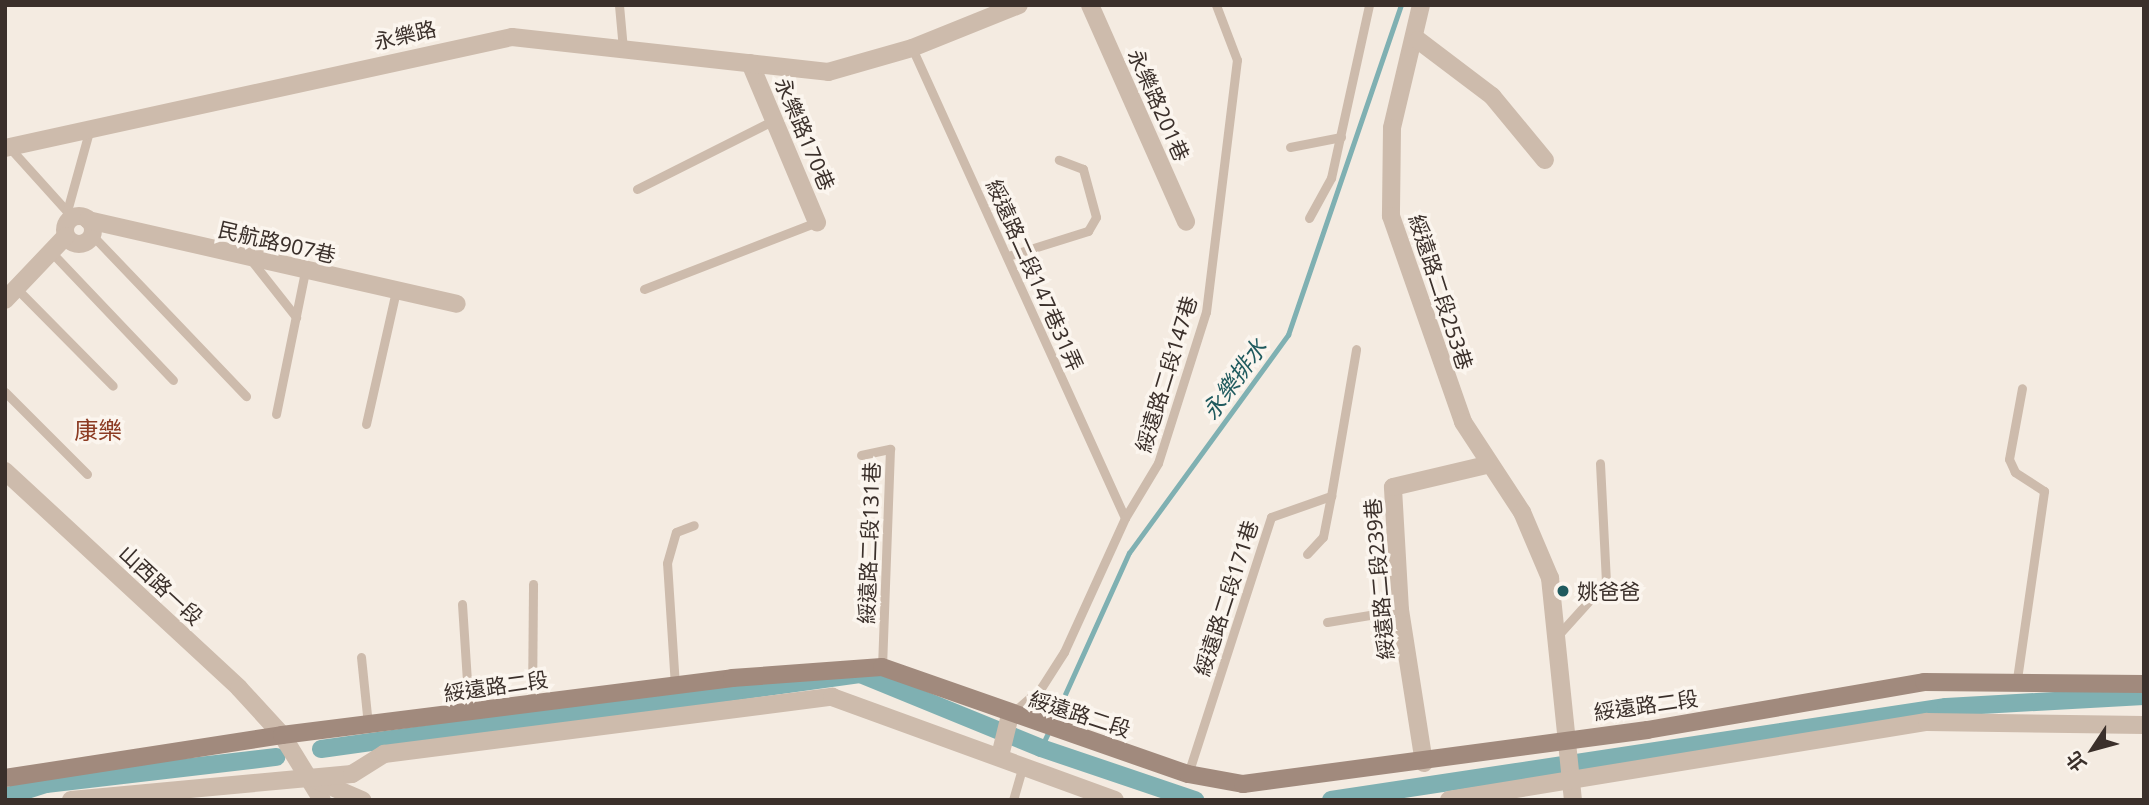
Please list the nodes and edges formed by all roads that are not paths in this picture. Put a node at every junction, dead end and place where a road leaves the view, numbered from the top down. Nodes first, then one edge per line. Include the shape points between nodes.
1 (619, 5) edge
2 (1019, 5) edge
3 (1090, 5) edge
4 (1216, 5) edge
5 (1369, 5) edge
6 (1422, 5) edge
7 (1418, 40) junction
8 (912, 48) junction
9 (623, 49) junction
10 (750, 63) junction
11 (774, 120) junction
12 (90, 128) junction
13 (1341, 137) junction
14 (1290, 147) dead end
15 (7, 148) edge
16 (1059, 160) dead end
17 (1545, 160) dead end
18 (637, 189) dead end
19 (1309, 218) dead end
20 (80, 221) junction
21 (817, 222) joint
22 (1186, 222) dead end
23 (66, 236) junction
24 (53, 254) junction
25 (1008, 256) junction
26 (251, 260) junction
27 (305, 272) junction
28 (644, 289) dead end
29 (396, 291) junction
30 (9, 295) edge
31 (457, 304) dead end
32 (296, 317) junction
33 (1356, 349) dead end
34 (173, 380) dead end
35 (113, 387) dead end
36 (2022, 388) dead end
37 (5, 392) edge
38 (246, 396) dead end
39 (276, 414) dead end
40 (366, 424) dead end
41 (861, 455) dead end
42 (1600, 463) dead end
43 (1487, 465) junction
44 (5, 471) edge
45 (87, 474) dead end
46 (1331, 496) junction
47 (1125, 518) junction
48 (694, 525) dead end
49 (1307, 555) dead end
50 (533, 584) dead end
51 (462, 604) dead end
52 (1400, 610) junction
53 (1327, 622) dead end
54 (1560, 633) junction
55 (361, 657) dead end
56 (882, 667) junction
57 (2017, 679) junction
58 (2144, 684) edge
59 (675, 685) junction
60 (532, 704) junction
61 (469, 712) junction
62 (1017, 717) junction
63 (2144, 725) edge
64 (368, 726) junction
65 (282, 735) junction
66 (1569, 738) junction
67 (1000, 755) junction
68 (1424, 763) junction
69 (1023, 765) junction
70 (302, 774) junction
71 (1188, 774) junction
72 (1574, 775) junction
73 (5, 778) edge
74 (71, 800) edge
75 (322, 800) edge
76 (362, 800) edge
77 (1013, 800) edge
78 (1115, 800) edge
79 (1449, 800) edge
80 (1573, 800) edge

1 - 9 lane
2 - 8 street, 永樂路
3 - 22 street, 永樂路201巷
4 - 47 lane, 綏遠路二段147巷 via 1237,60 1206,312 1158,463
5 - 13 lane
6 - 7 street, 綏遠路二段253巷
7 - 17 street via 1492,96
7 - 43 street, 綏遠路二段253巷 via 1392,128 1391,216 1430,338
8 - 10 street, 永樂路 via 828,72
8 - 25 lane, 綏遠路二段147巷31弄
9 - 10 street, 永樂路
9 - 12 street, 永樂路 via 512,37
10 - 11 street, 永樂路170巷
11 - 18 lane
11 - 21 street, 永樂路170巷
12 - 15 street, 永樂路
12 - 20 lane
13 - 14 lane
13 - 19 lane via 1331,178
15 - 20 lane
16 - 25 lane via 1083,169 1096,217 1088,231
20 - 23 street
20 - 23 street, 民航路907巷 via 80,244
20 - 26 street, 民航路907巷
20 - 38 lane
21 - 28 lane
23 - 24 street
24 - 30 street
24 - 34 lane
25 - 47 lane, 綏遠路二段147巷31弄
26 - 27 street, 民航路907巷
26 - 32 lane
27 - 29 street, 民航路907巷
27 - 32 lane
29 - 31 street, 民航路907巷
29 - 40 lane
30 - 35 lane
32 - 39 lane
33 - 46 lane
36 - 57 lane via 2009,458 2015,472 2044,491
37 - 45 lane
41 - 56 lane, 綏遠路二段131巷 via 890,449
42 - 54 lane via 1606,582
43 - 52 street, 綏遠路二段239巷 via 1393,487
43 - 54 street, 綏遠路二段253巷 via 1522,512 1550,578
44 - 65 street, 山西路一段
46 - 49 lane via 1323,537
46 - 71 lane, 綏遠路二段171巷 via 1271,517
47 - 62 lane, 綏遠路二段147巷 via 1064,652
48 - 59 lane via 676,532 667,563
50 - 60 lane
51 - 61 lane
52 - 53 lane
52 - 68 street, 綏遠路二段239巷
54 - 66 street, 綏遠路二段253巷
55 - 64 lane
56 - 59 street, 綏遠路二段
56 - 62 street, 綏遠路二段
57 - 58 street, 綏遠路二段
57 - 66 street, 綏遠路二段 via 1924,682
59 - 60 street, 綏遠路二段
60 - 61 street, 綏遠路二段
61 - 64 street, 綏遠路二段
62 - 67 street
62 - 71 street, 綏遠路二段
63 - 72 street via 1927,722
64 - 65 street, 綏遠路二段
65 - 70 street, 山西路一段
65 - 73 street, 綏遠路二段
66 - 68 street, 綏遠路二段
66 - 72 street, 綏遠路二段253巷
67 - 69 street
67 - 70 street via 832,697 384,754 352,774
68 - 71 street, 綏遠路二段 via 1242,784
69 - 77 lane
69 - 78 street
70 - 74 street
70 - 75 street, 山西路一段
70 - 76 street
72 - 79 street
72 - 80 street, 綏遠路二段253巷

